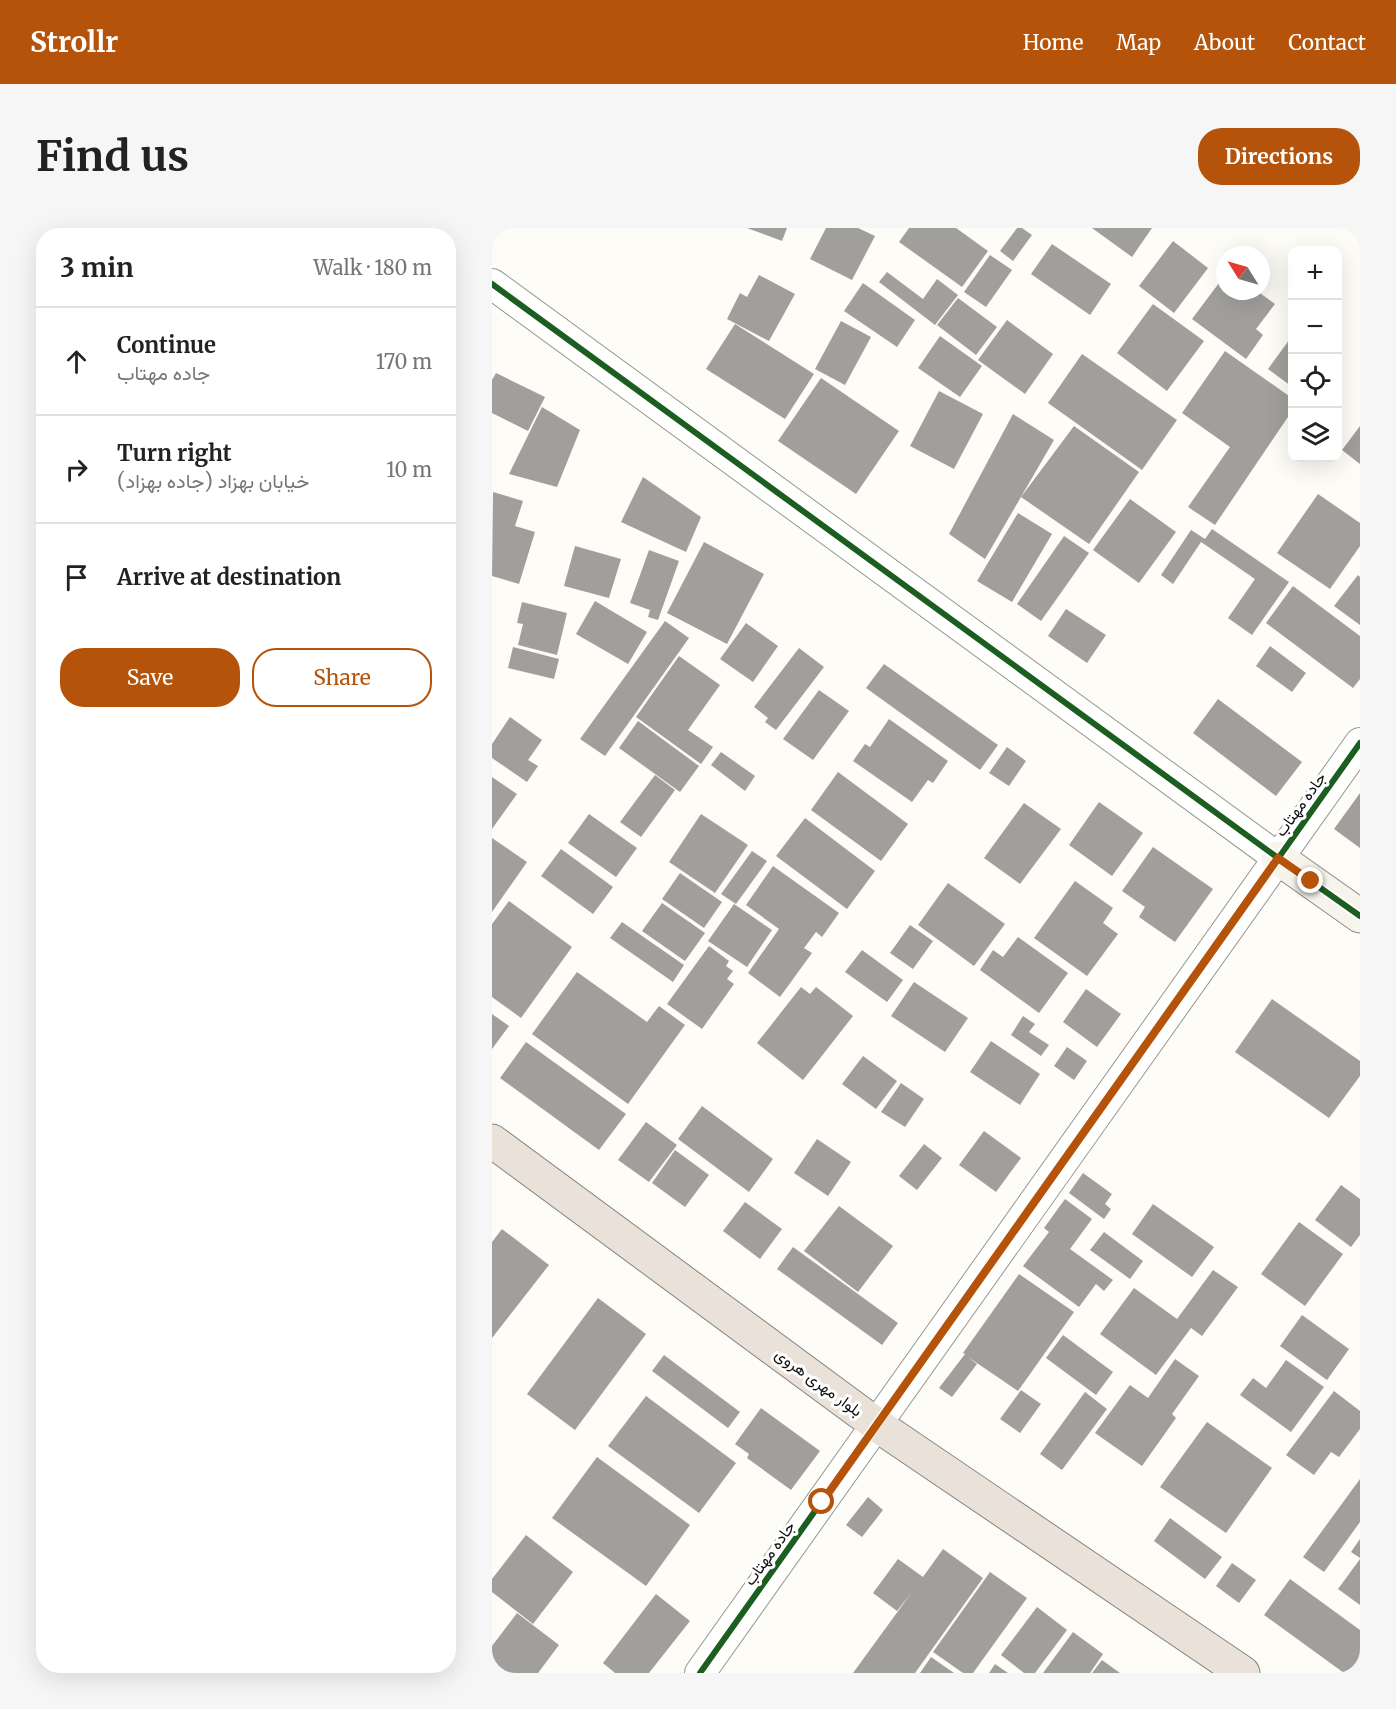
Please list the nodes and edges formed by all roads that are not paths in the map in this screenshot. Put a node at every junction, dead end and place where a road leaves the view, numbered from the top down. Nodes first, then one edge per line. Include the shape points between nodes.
1 (492, 284) edge
2 (1360, 743) edge
3 (1278, 858) junction
4 (1360, 916) edge
5 (492, 1141) edge
6 (877, 1425) junction
7 (700, 1673) edge
8 (1243, 1673) edge

1 - 3 street
2 - 3 street, جاده مهتاب
3 - 4 street
3 - 6 street, جاده مهتاب
5 - 6 highway, بلوار مهری هروی
6 - 7 street, جاده مهتاب
6 - 8 highway, بلوار مهری هروی

